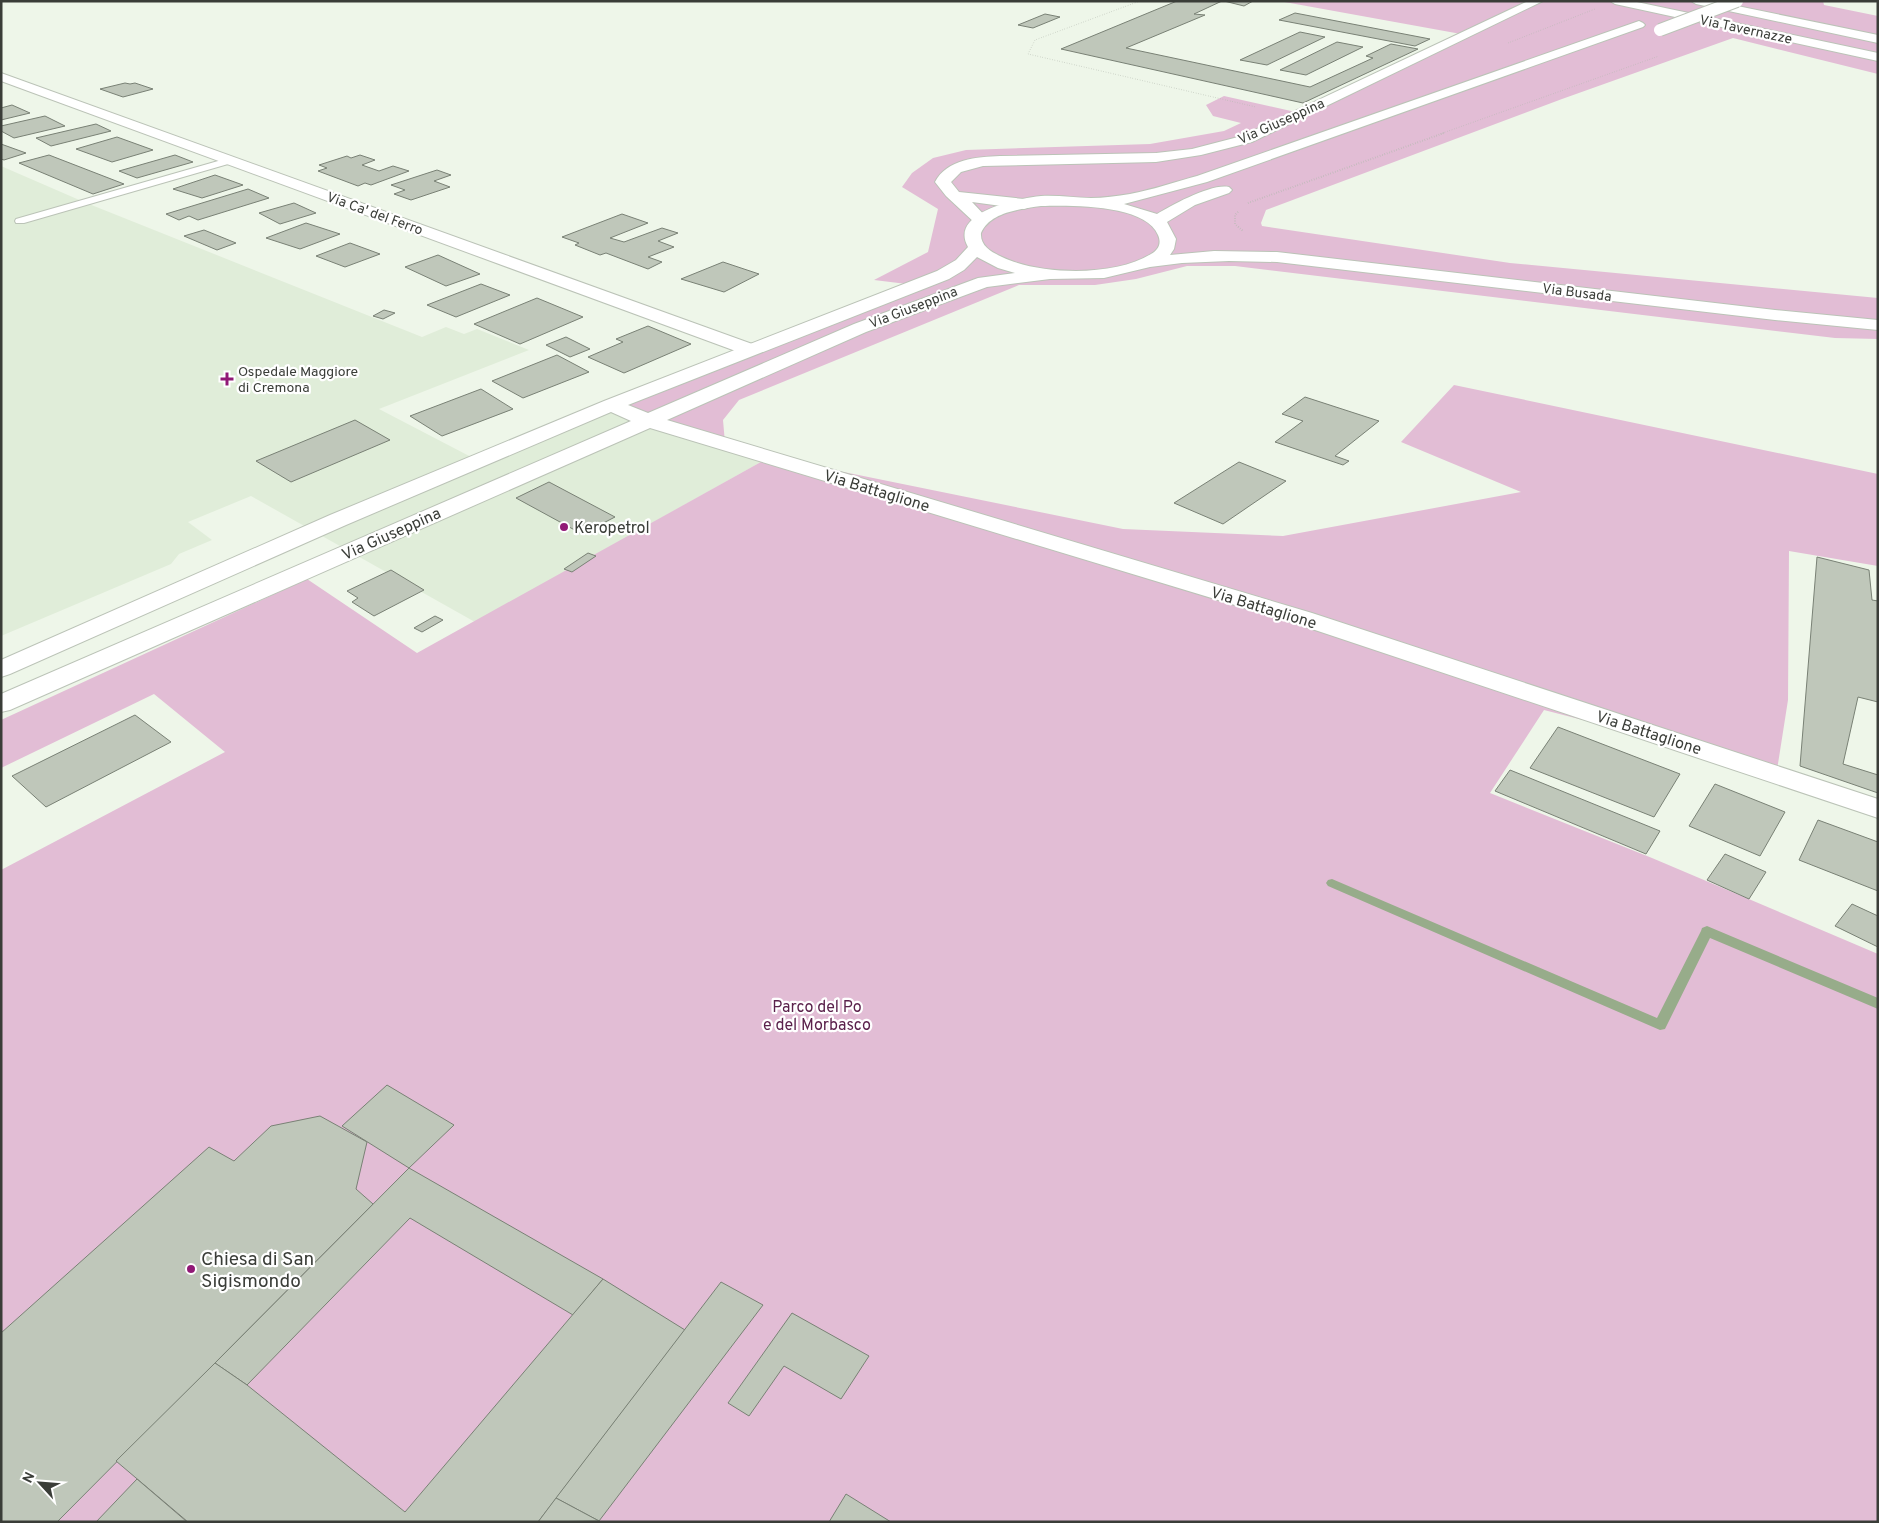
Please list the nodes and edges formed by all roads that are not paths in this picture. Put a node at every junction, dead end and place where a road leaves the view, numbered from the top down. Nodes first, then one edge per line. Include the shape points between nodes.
1 (1538, 1) edge
2 (1614, 1) edge
3 (1696, 1) edge
4 (1704, 1) edge
5 (1737, 1) edge
6 (1749, 30) junction
7 (1878, 39) edge
8 (1878, 57) edge
9 (1878, 63) edge
10 (1, 77) edge
11 (1433, 112) dead end
12 (232, 160) junction
13 (1234, 186) dead end
14 (957, 196) junction
15 (1097, 202) junction
16 (1024, 204) junction
17 (981, 220) junction
18 (20, 221) dead end
19 (1159, 224) junction
20 (1179, 233) dead end
21 (1205, 240) dead end
22 (977, 247) junction
23 (1277, 257) junction
24 (1150, 262) junction
25 (1052, 274) junction
26 (1878, 325) edge
27 (748, 350) junction
28 (780, 362) junction
29 (611, 404) junction
30 (646, 420) junction
31 (1, 669) edge
32 (1, 704) edge
33 (1878, 809) edge

1 - 14 main road, Via Giuseppina via 1247,139 1174,156 997,161 966,165 946,175 942,182
2 - 6 main road, Via Tavernazze
3 - 7 main road
4 - 15 main road, Via Giuseppina via 1225,172 1132,198
5 - 11 main road, bridge
6 - 8 main road, Via Tavernazze
6 - 9 main road
10 - 12 main road, Via Ca' del Ferro
12 - 18 lane
12 - 27 main road, Via Ca' del Ferro
13 - 19 main road via 1190,202
14 - 16 main road
14 - 17 main road, Via Giuseppina
15 - 16 main road via 1060,200
15 - 19 main road via 1140,213
16 - 17 main road
17 - 22 main road via 974,228 972,238
19 - 20 main road
19 - 24 main road via 1168,236 1168,245
21 - 23 main road, Via Busada
22 - 25 main road via 1005,264
22 - 27 main road, Via Giuseppina via 967,260 943,275
23 - 24 main road, Via Busada via 1227,255
23 - 26 main road, Via Busada
24 - 25 main road, Via Busada via 1107,273
25 - 28 main road, Via Giuseppina via 984,282 868,324
27 - 28 main road
27 - 29 main road, Via Giuseppina
28 - 30 main road, Via Giuseppina
29 - 30 main road, Via Battaglione
29 - 31 main road, Via Giuseppina
30 - 32 main road, Via Giuseppina
30 - 33 main road, Via Battaglione via 1303,618

